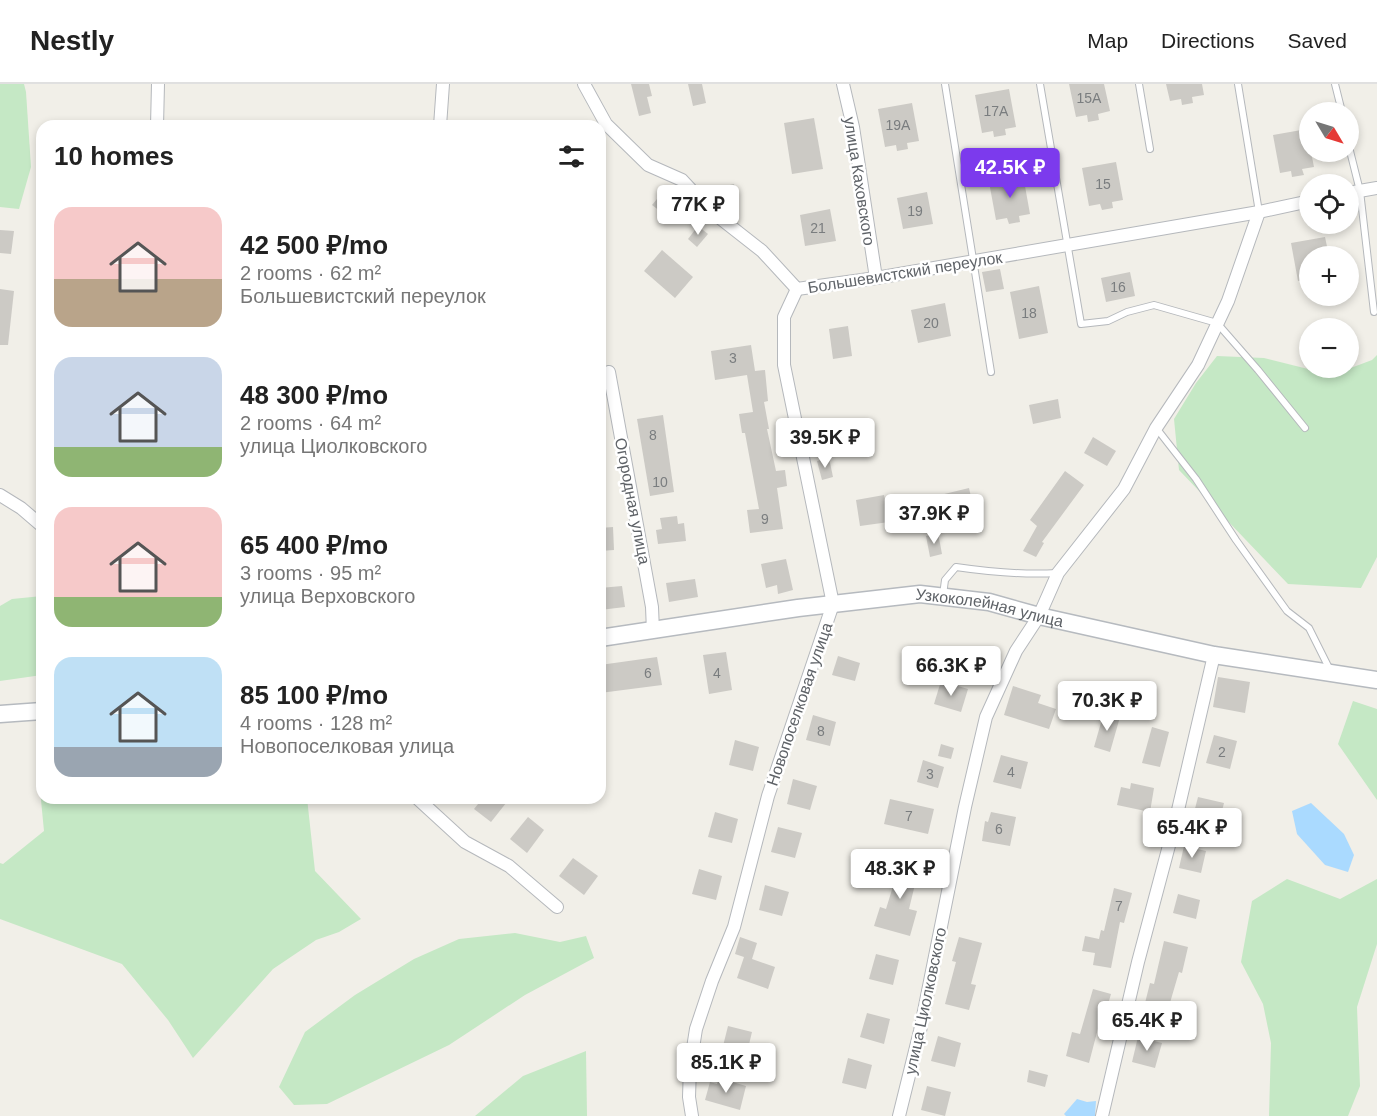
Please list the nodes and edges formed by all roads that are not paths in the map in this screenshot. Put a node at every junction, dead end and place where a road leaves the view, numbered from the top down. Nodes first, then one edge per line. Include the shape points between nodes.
1 (158, 84) edge
2 (443, 84) edge
3 (584, 84) edge
4 (843, 84) edge
5 (945, 84) edge
6 (1040, 84) edge
7 (1139, 84) edge
8 (1238, 84) edge
9 (1335, 84) edge
10 (1339, 102) edge
11 (157, 120) edge
12 (440, 120) edge
13 (604, 120) edge
14 (606, 124) edge
15 (1150, 149) dead end
16 (1377, 188) edge
17 (1359, 191) edge
18 (1299, 203) edge
19 (1259, 212) junction
20 (1359, 222) edge
21 (1067, 245) junction
22 (972, 261) junction
23 (876, 278) junction
24 (796, 289) junction
25 (1374, 312) dead end
26 (1217, 323) junction
27 (609, 372) dead end
28 (991, 372) dead end
29 (1156, 428) junction
30 (1305, 428) dead end
31 (0, 495) edge
32 (36, 521) edge
33 (1058, 573) junction
34 (943, 597) junction
35 (833, 604) junction
36 (1039, 616) junction
37 (653, 631) junction
38 (606, 637) edge
39 (1214, 655) junction
40 (1332, 673) junction
41 (1377, 680) edge
42 (36, 711) edge
43 (0, 714) edge
44 (424, 804) edge
45 (557, 907) dead end
46 (692, 1116) edge
47 (899, 1116) edge
48 (1102, 1116) edge

1 - 11 street
2 - 12 street
3 - 13 street, Большевистский переулок
4 - 23 street, улица Каховского
5 - 22 lane
6 - 21 lane
7 - 15 lane
8 - 19 lane
9 - 10 lane
14 - 24 street, Большевистский переулок via 648,165 682,180 711,211 762,251
16 - 17 street
18 - 19 street, Большевистский переулок
19 - 21 street, Большевистский переулок
19 - 26 street, улица Циолковского
20 - 25 lane
21 - 22 street, Большевистский переулок
21 - 26 lane via 1081,324 1108,321 1154,305
22 - 23 street, Большевистский переулок
22 - 28 lane
23 - 24 street, Большевистский переулок
24 - 35 street, Новопоселковая улица via 784,317 784,365
26 - 29 street, улица Циолковского via 1198,365
26 - 30 lane
27 - 37 street, Огородная улица via 652,606
29 - 33 street, улица Циолковского via 1124,489
29 - 40 lane via 1287,611 1309,628
31 - 32 street
33 - 34 lane via 1020,574 956,567 945,580
33 - 36 street, улица Циолковского
34 - 35 street, Узкоколейная улица via 920,594
34 - 36 street, Узкоколейная улица via 989,602
35 - 37 street, Узкоколейная улица
35 - 46 street, Новопоселковая улица via 768,796 734,927 696,1029 689,1097
36 - 39 street, Узкоколейная улица
36 - 47 street, улица Циолковского via 1016,651 986,717
37 - 38 street, Узкоколейная улица
39 - 40 street, Узкоколейная улица
39 - 48 street
40 - 41 street, Узкоколейная улица
42 - 43 street
44 - 45 street via 465,842 509,866

